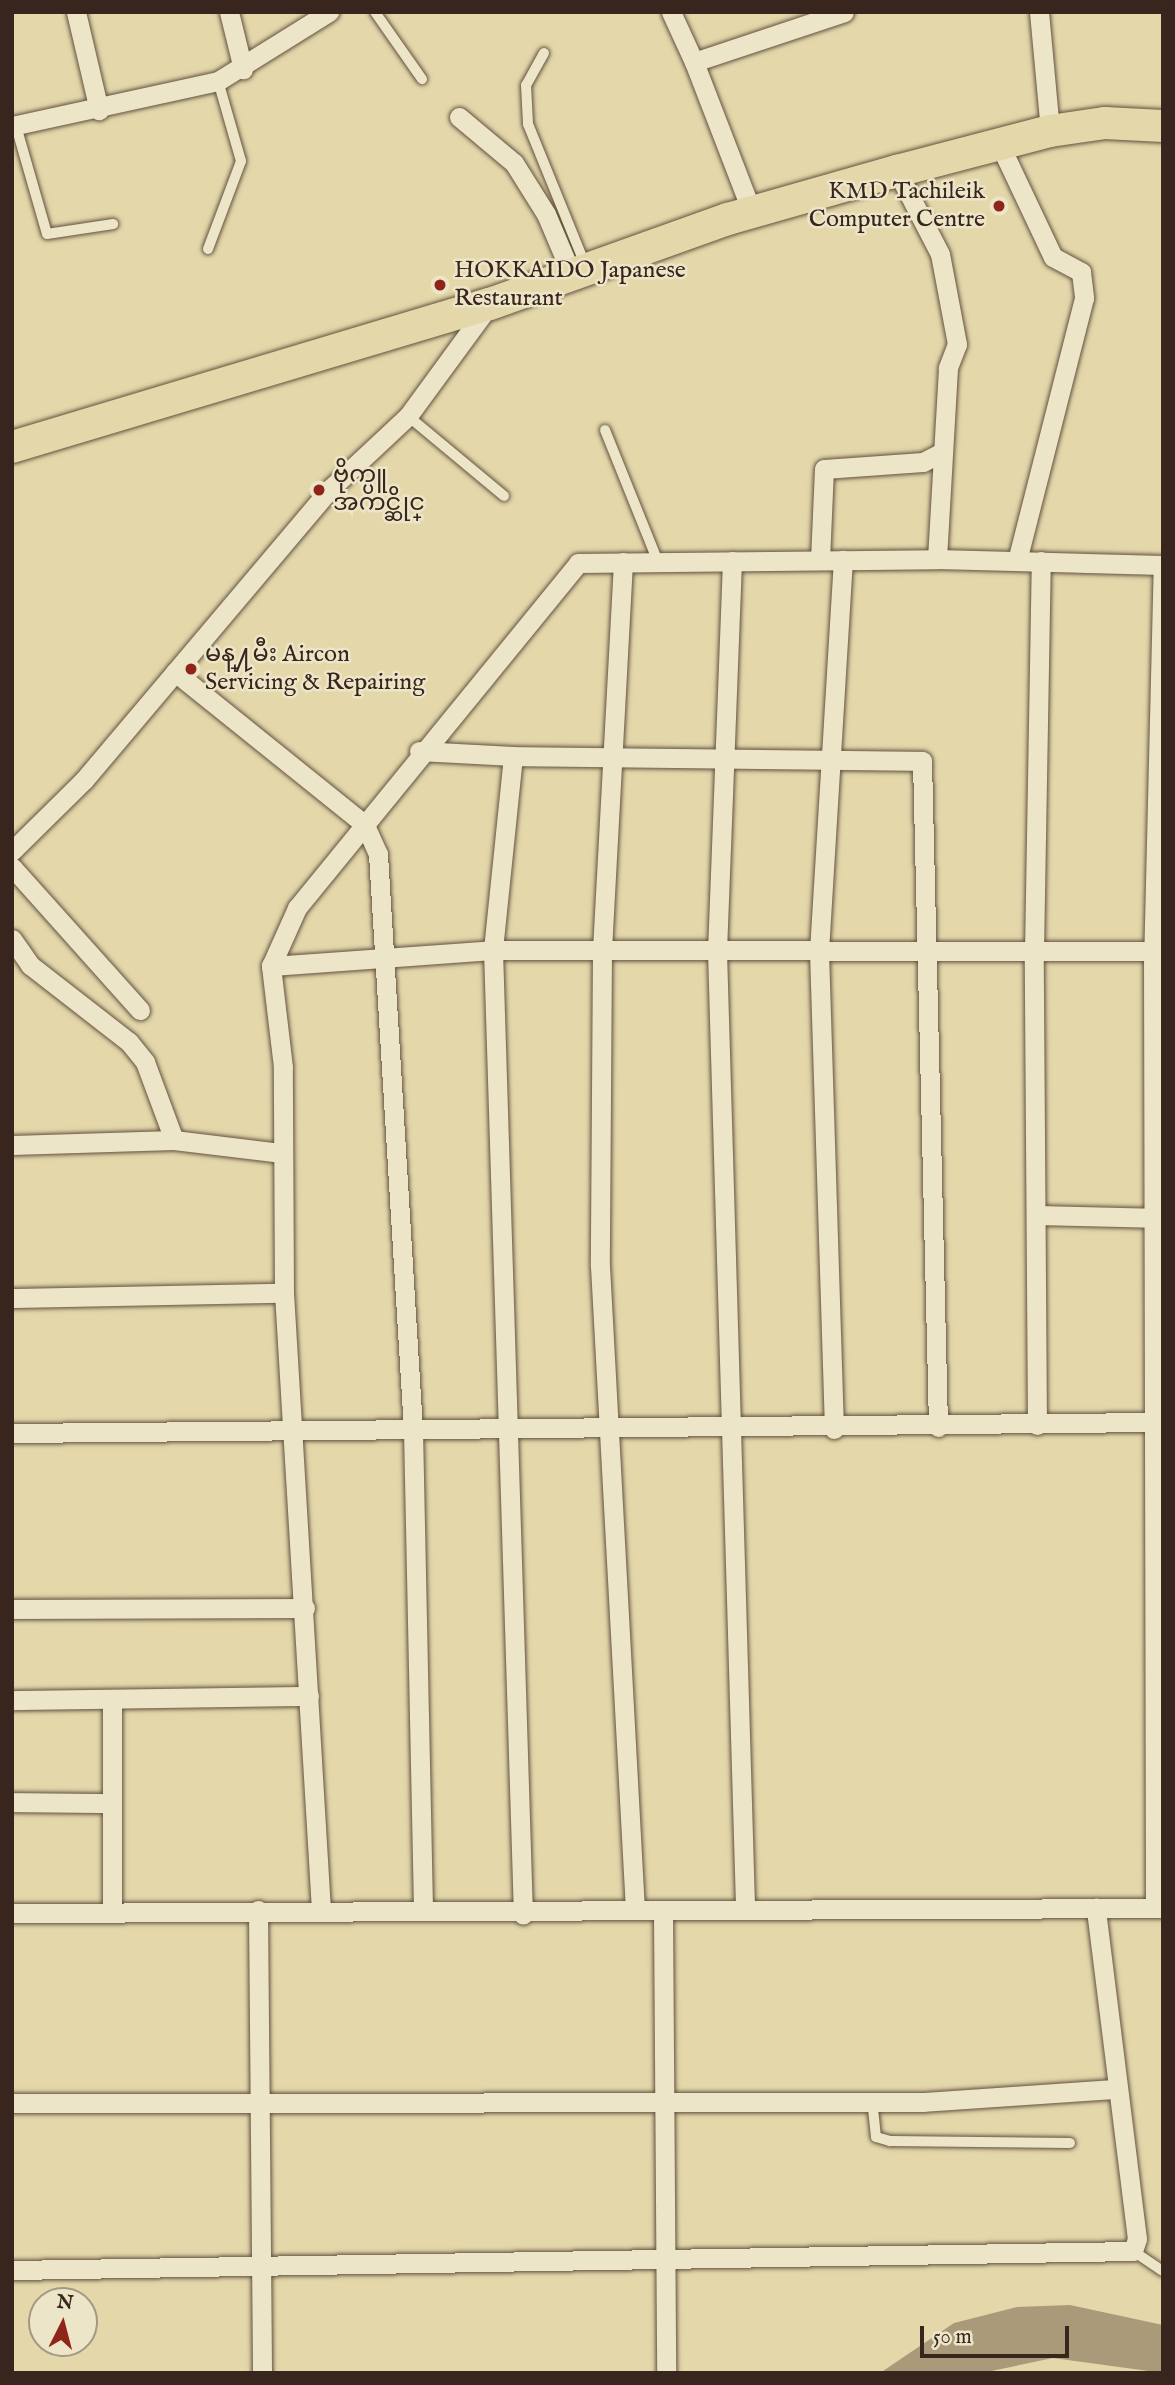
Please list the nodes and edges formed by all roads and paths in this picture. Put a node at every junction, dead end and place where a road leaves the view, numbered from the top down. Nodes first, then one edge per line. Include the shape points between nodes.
1 (75, 12) edge
2 (229, 12) edge
3 (329, 12) edge
4 (375, 12) edge
5 (671, 12) edge
6 (844, 12) edge
7 (1039, 12) edge
8 (544, 53) dead end
9 (694, 62) junction
10 (243, 69) junction
11 (422, 79) dead end
12 (218, 80) junction
13 (99, 110) junction
14 (459, 117) dead end
15 (14, 126) edge
16 (1163, 126) edge
17 (1051, 131) junction
18 (999, 143) junction
19 (897, 170) junction
20 (752, 212) junction
21 (113, 224) dead end
22 (208, 249) dead end
23 (579, 271) junction
24 (490, 304) junction
25 (408, 416) junction
26 (605, 430) dead end
27 (12, 447) edge
28 (943, 452) junction
29 (504, 496) dead end
30 (937, 559) junction
31 (820, 560) junction
32 (843, 560) junction
33 (1017, 560) junction
34 (732, 561) junction
35 (1041, 561) junction
36 (623, 562) junction
37 (658, 562) junction
38 (1163, 566) edge
39 (1161, 597) edge
40 (175, 672) junction
41 (419, 751) junction
42 (722, 755) junction
43 (513, 756) junction
44 (616, 756) junction
45 (830, 756) junction
46 (1159, 764) edge
47 (365, 825) junction
48 (12, 851) edge
49 (12, 867) edge
50 (12, 939) edge
51 (493, 950) junction
52 (601, 951) junction
53 (717, 951) junction
54 (819, 951) junction
55 (923, 951) junction
56 (1034, 952) junction
57 (1156, 960) edge
58 (381, 962) junction
59 (271, 966) junction
60 (140, 1010) dead end
61 (1158, 1080) edge
62 (174, 1140) junction
63 (12, 1144) edge
64 (282, 1153) junction
65 (1036, 1214) junction
66 (1159, 1218) edge
67 (284, 1293) junction
68 (12, 1297) edge
69 (1158, 1352) edge
70 (1150, 1422) junction
71 (1037, 1425) junction
72 (506, 1426) junction
73 (938, 1427) junction
74 (609, 1428) junction
75 (834, 1429) junction
76 (413, 1430) junction
77 (727, 1430) junction
78 (12, 1433) edge
79 (296, 1433) junction
80 (1156, 1491) edge
81 (305, 1608) junction
82 (12, 1609) edge
83 (1157, 1627) edge
84 (309, 1696) junction
85 (12, 1700) edge
86 (112, 1700) junction
87 (1157, 1767) edge
88 (12, 1802) edge
89 (112, 1803) junction
90 (1159, 1907) edge
91 (1096, 1908) junction
92 (745, 1909) junction
93 (258, 1910) junction
94 (321, 1910) junction
95 (423, 1910) junction
96 (635, 1910) junction
97 (112, 1911) junction
98 (663, 1911) junction
99 (12, 1913) edge
100 (523, 1915) junction
101 (1116, 2089) junction
102 (263, 2099) junction
103 (872, 2099) junction
104 (12, 2103) edge
105 (666, 2104) junction
106 (1070, 2143) dead end
107 (1133, 2251) junction
108 (668, 2259) junction
109 (261, 2268) junction
110 (12, 2270) edge
111 (1163, 2271) edge
112 (262, 2373) edge
113 (666, 2373) edge

1 - 13 street
2 - 10 street
3 - 10 street
4 - 11 lane
5 - 9 street
6 - 9 street
7 - 17 street
8 - 23 lane via 526,85 528,124
9 - 20 street
10 - 12 street
12 - 13 street
12 - 22 lane via 241,161
13 - 15 street
14 - 23 street via 514,163
15 - 21 lane via 47,234
16 - 17 main road via 1105,123
17 - 18 main road
18 - 19 main road
18 - 33 street via 1053,257 1081,272 1084,298
19 - 20 main road
19 - 28 street via 940,254 952,310 957,344 948,368
20 - 23 main road
23 - 24 main road
24 - 25 street
24 - 27 main road
25 - 29 lane
25 - 40 street via 330,489
26 - 37 lane
28 - 30 street
28 - 31 street via 922,462 824,469
30 - 32 street
30 - 33 street
31 - 32 street
31 - 34 street
32 - 45 street
33 - 35 street
34 - 37 street
34 - 42 street
35 - 38 street
35 - 56 street
36 - 37 street
36 - 41 street via 578,563
36 - 44 street
38 - 39 street
39 - 46 street
40 - 47 street
40 - 48 street via 84,780
41 - 43 street
41 - 47 street
42 - 44 street
42 - 45 street
42 - 53 street
43 - 44 street
43 - 51 street
44 - 52 street
45 - 54 street
45 - 55 street via 922,761
46 - 57 street
47 - 58 street via 382,875
47 - 59 street via 297,908
49 - 60 street
50 - 62 street via 30,965 129,1042 145,1062
51 - 52 street
51 - 58 street
51 - 72 street
52 - 53 street
52 - 74 street via 600,1266
53 - 54 street
53 - 77 street
54 - 55 street
54 - 75 street
55 - 56 street
55 - 73 street
56 - 57 street
56 - 65 street
57 - 61 street
58 - 59 street
58 - 76 street via 394,1036
59 - 64 street via 283,1067
61 - 66 street
62 - 63 street
62 - 64 street
64 - 67 street
65 - 66 street
65 - 71 street
66 - 69 street
67 - 68 street
67 - 79 street
69 - 70 street
70 - 71 street
70 - 80 street
71 - 73 street
72 - 74 street
72 - 76 street
72 - 100 street
73 - 75 street
74 - 77 street
74 - 96 street
75 - 77 street
76 - 79 street
76 - 95 street
77 - 92 street via 737,1570
78 - 79 street
79 - 81 street
80 - 83 street
81 - 82 street
81 - 84 street
83 - 87 street
84 - 86 street
84 - 94 street
85 - 86 street
86 - 89 street
87 - 90 street
88 - 89 street
89 - 97 street
90 - 91 street
91 - 92 street
91 - 101 street
92 - 98 street
93 - 94 street
93 - 97 street
93 - 102 street
94 - 95 street
95 - 100 street
96 - 98 street
96 - 100 street
97 - 99 street
98 - 105 street
101 - 103 street via 923,2102
101 - 107 street via 1137,2239
102 - 104 street
102 - 105 street
102 - 109 street
103 - 105 street
103 - 106 lane via 876,2137 890,2141
105 - 108 street
107 - 108 street
107 - 111 lane
108 - 109 street
108 - 113 street
109 - 110 street
109 - 112 street

